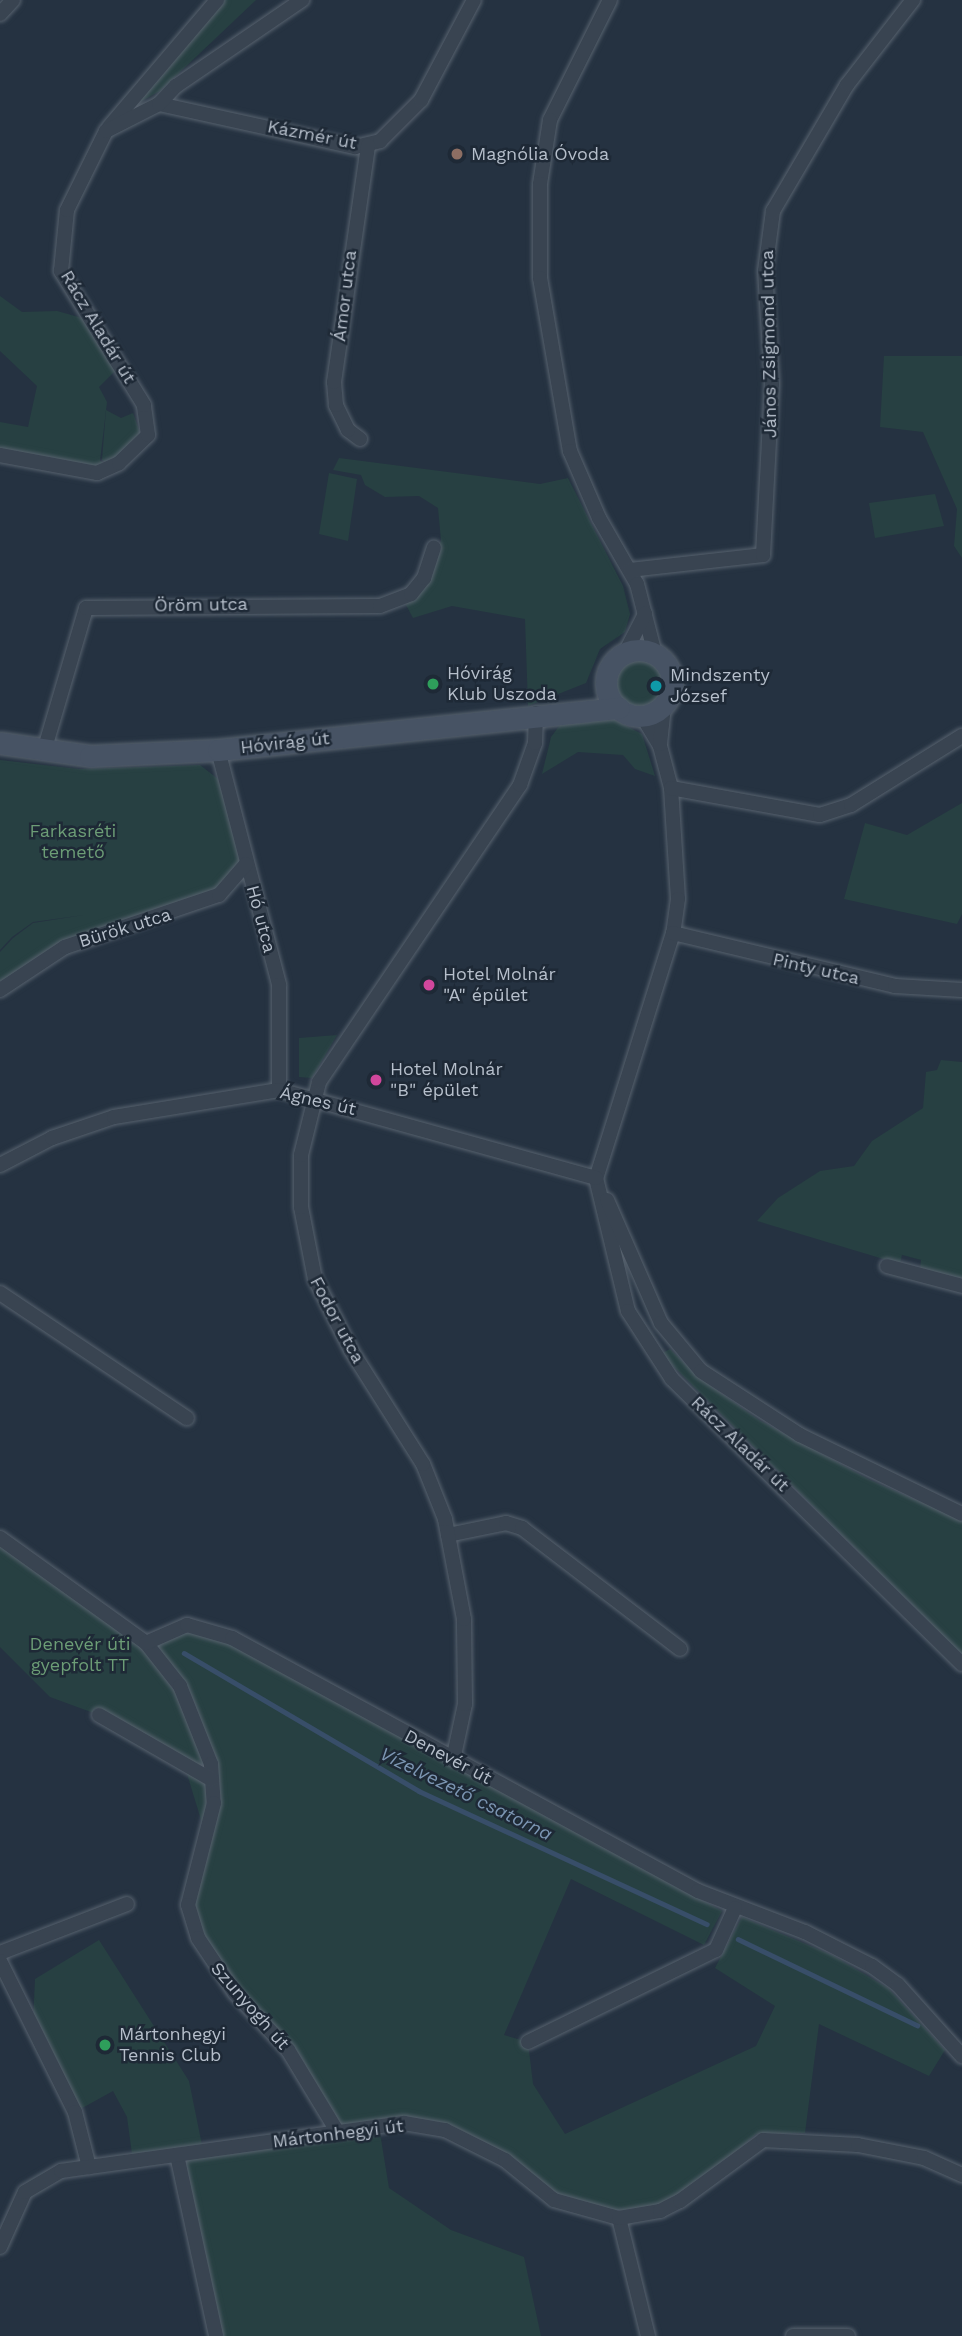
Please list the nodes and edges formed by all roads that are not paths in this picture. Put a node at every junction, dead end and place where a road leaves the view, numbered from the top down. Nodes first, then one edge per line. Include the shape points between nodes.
1 (13, 0) edge
2 (217, 0) edge
3 (302, 0) edge
4 (474, 0) edge
5 (610, 0) edge
6 (913, 0) edge
7 (0, 14) edge
8 (159, 104) junction
9 (106, 131) junction
10 (368, 145) junction
11 (360, 439) dead end
12 (0, 455) edge
13 (433, 548) dead end
14 (630, 570) junction
15 (645, 614) junction
16 (626, 651) junction
17 (655, 654) junction
18 (606, 679) junction
19 (663, 706) junction
20 (619, 708) junction
21 (570, 710) junction
22 (536, 713) junction
23 (642, 716) junction
24 (962, 736) edge
25 (0, 743) edge
26 (660, 746) junction
27 (218, 750) junction
28 (44, 751) junction
29 (671, 788) junction
30 (246, 864) junction
31 (673, 933) junction
32 (0, 990) edge
33 (962, 990) edge
34 (279, 1090) junction
35 (314, 1098) junction
36 (0, 1165) edge
37 (596, 1178) junction
38 (887, 1266) dead end
39 (962, 1286) edge
40 (0, 1293) edge
41 (187, 1418) dead end
42 (962, 1514) edge
43 (448, 1535) junction
44 (0, 1538) edge
45 (146, 1643) junction
46 (680, 1649) dead end
47 (962, 1664) edge
48 (99, 1714) dead end
49 (453, 1760) junction
50 (212, 1780) junction
51 (127, 1904) dead end
52 (735, 1908) junction
53 (0, 1953) edge
54 (0, 1961) edge
55 (528, 2042) dead end
56 (962, 2056) edge
57 (337, 2131) junction
58 (177, 2155) junction
59 (89, 2166) junction
60 (962, 2175) edge
61 (618, 2218) junction
62 (0, 2247) edge
63 (216, 2336) edge
64 (648, 2336) edge
65 (793, 2336) edge
66 (848, 2336) edge

1 - 7 street
2 - 9 street via 134,92
3 - 8 street via 176,86
4 - 10 street, Kázmér út via 421,100 394,130
5 - 14 street via 550,120 540,184 539,251 551,361 570,451 599,519
6 - 14 street, János Zsigmond utca via 830,110 774,211 765,271 772,384 763,555
8 - 9 street
8 - 10 street, Kázmér út
9 - 12 street, Rácz Aladár út via 67,210 59,258 70,288 144,405 148,435 119,463 97,473
10 - 11 street, Ámor utca via 334,382 335,405 348,430
13 - 28 street, Öröm utca via 424,578 411,594 380,606 86,608
14 - 15 street
15 - 16 street
15 - 17 street
16 - 17 street
16 - 18 street
17 - 19 street via 672,676
18 - 20 street
18 - 21 street
19 - 23 street
19 - 26 street
20 - 21 street, Hóvirág út
20 - 23 street
21 - 22 street, Hóvirág út
22 - 27 street, Hóvirág út
22 - 35 street, Fodor utca via 535,743 520,785 340,1048
23 - 26 street
24 - 29 street via 851,805 820,815
25 - 28 street, Hóvirág út
26 - 29 street
27 - 28 street, Hóvirág út via 90,757
27 - 30 street, Hó utca
29 - 31 street via 678,899
30 - 32 street, Bürök utca via 219,895 65,947
30 - 34 street, Hó utca via 279,985
31 - 33 street, Pinty utca via 895,986
31 - 37 street
34 - 35 street, Ágnes út
34 - 36 street, Ágnes út via 114,1117 52,1138
35 - 37 street, Ágnes út
35 - 43 street, Fodor utca via 300,1185 310,1266 351,1350 423,1464
37 - 42 street, Rácz Aladár út via 647,1296 676,1345 726,1391 838,1455
37 - 47 street, Rácz Aladár út via 628,1311 672,1379
38 - 39 street
40 - 41 street
43 - 46 street via 506,1523 522,1528
43 - 49 street, Fodor utca via 464,1619 465,1704
44 - 45 street
45 - 49 street, Denevér út via 187,1625 203,1626
45 - 50 street, Szunyogh út via 180,1686 200,1730
48 - 50 street
49 - 52 street, Denevér út
50 - 57 street, Szunyogh út via 214,1803 188,1905 198,1938 235,1993 288,2050
51 - 53 street
52 - 55 street via 716,1951
52 - 56 street, Denevér út via 805,1932 872,1966 898,1985
54 - 59 street via 75,2112
57 - 58 street, Mártonhegyi út
57 - 61 street, Mártonhegyi út via 404,2123 445,2130 505,2160 554,2200
58 - 59 street, Mártonhegyi út
58 - 63 street
59 - 62 street, Mártonhegyi út via 35,2183 18,2202
60 - 61 street, Mártonhegyi út via 924,2158 858,2145 775,2139 740,2152 660,2211
61 - 64 street
65 - 66 street

